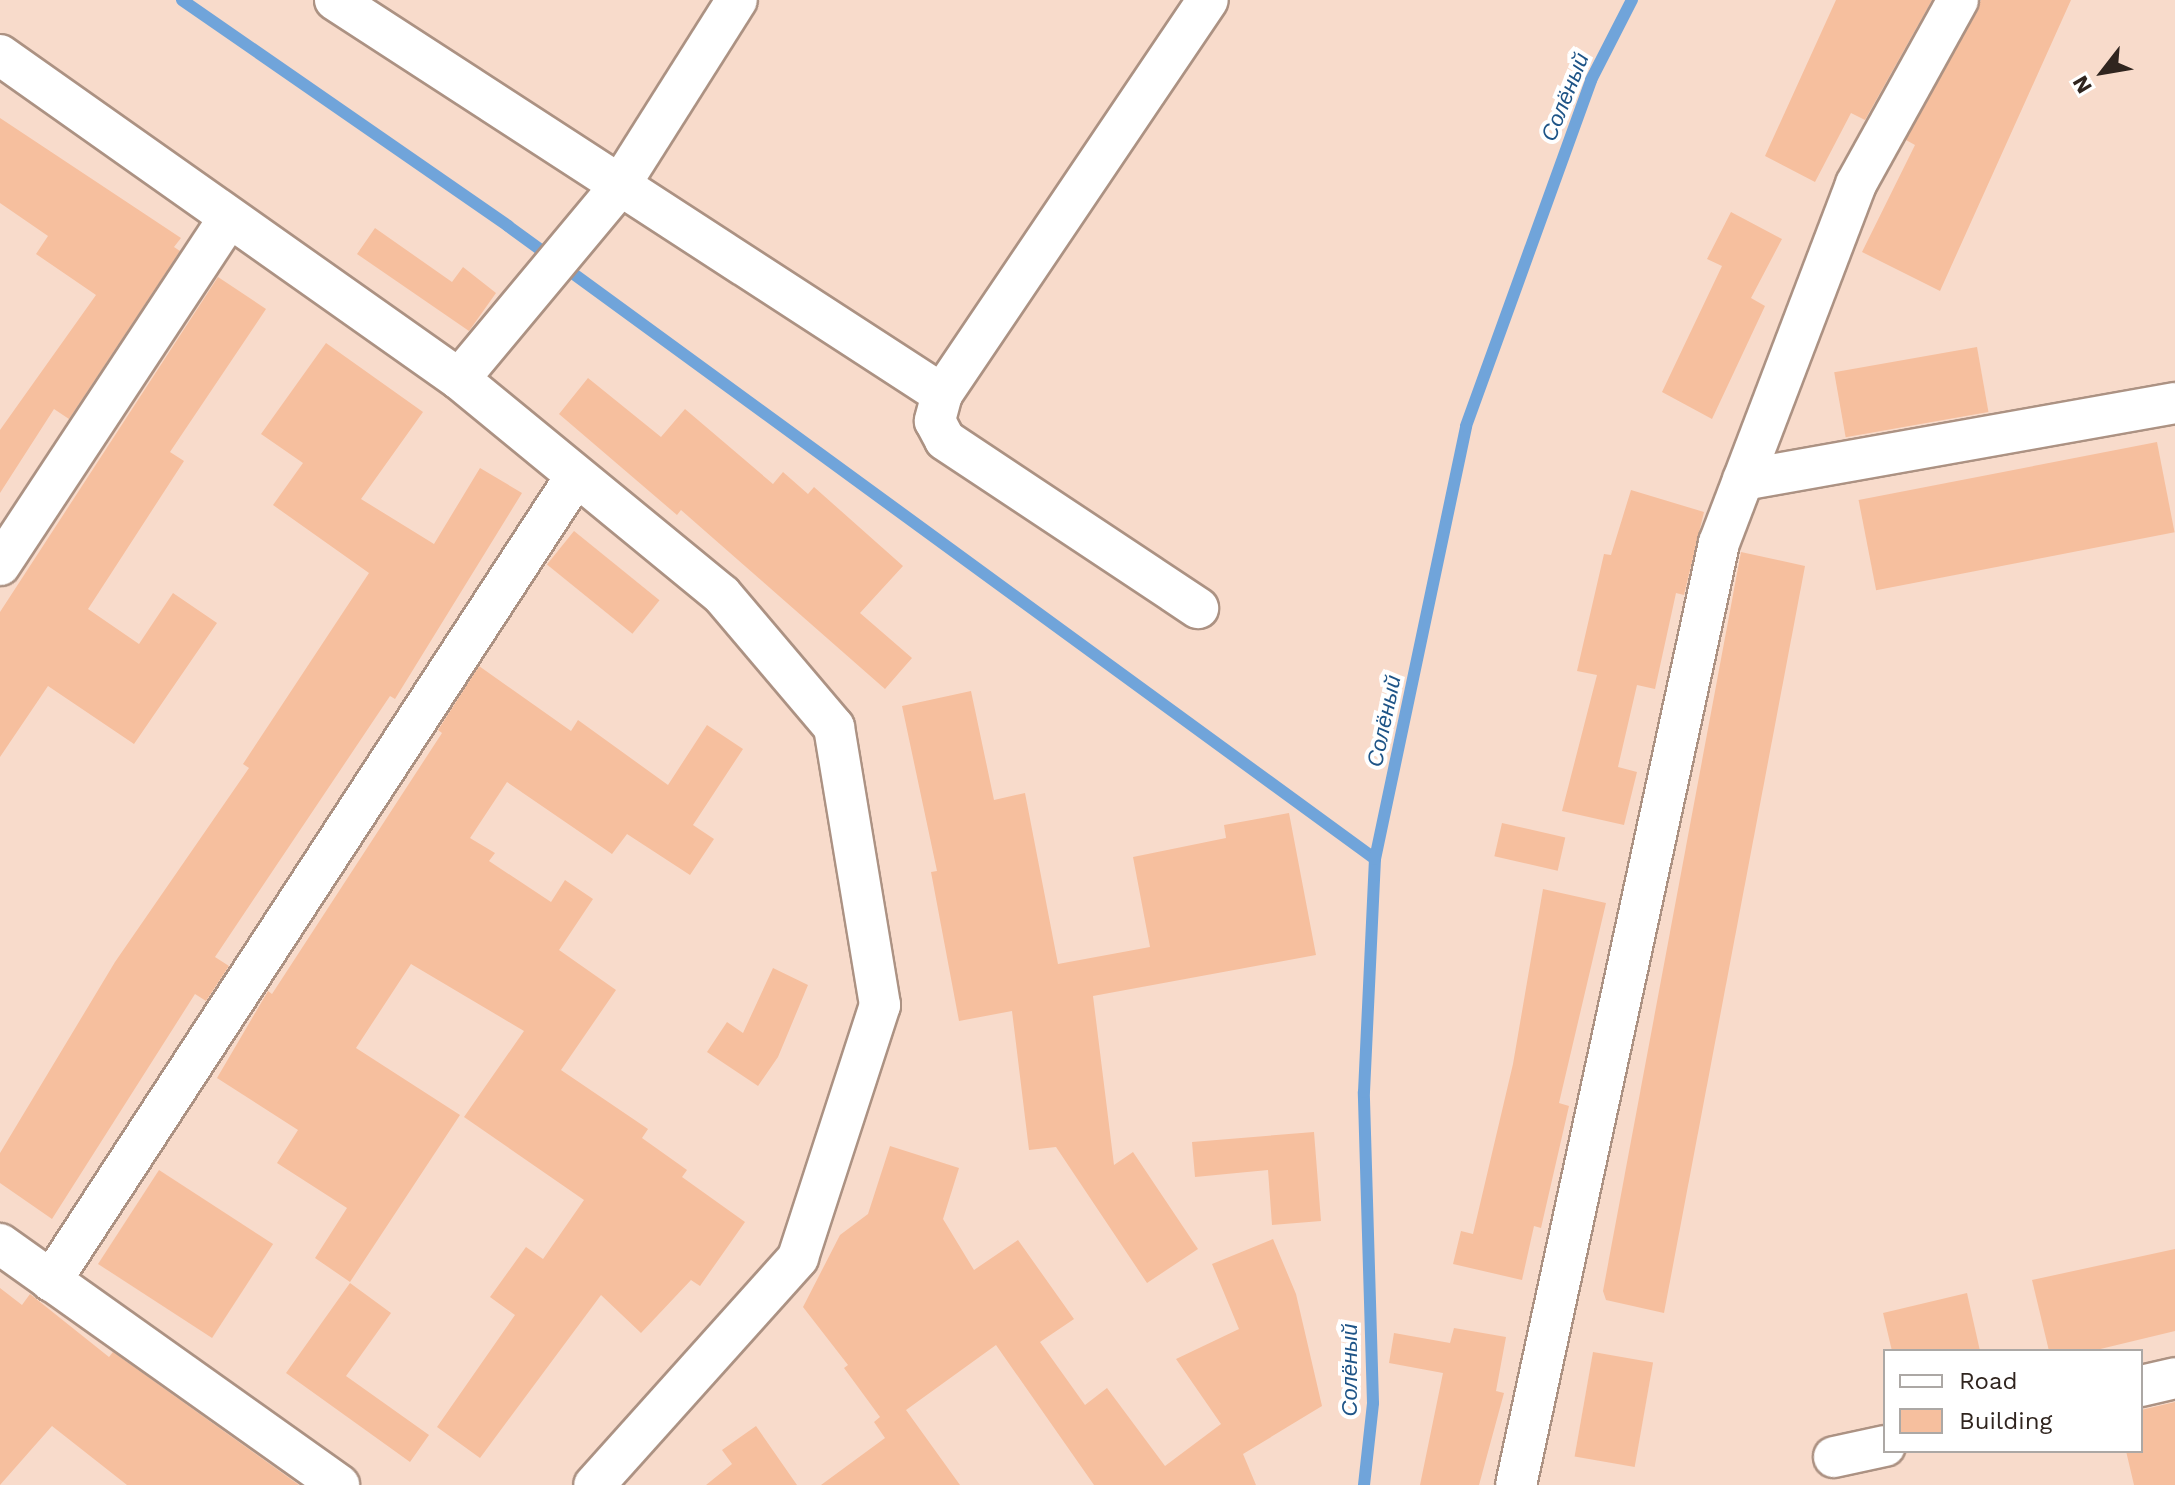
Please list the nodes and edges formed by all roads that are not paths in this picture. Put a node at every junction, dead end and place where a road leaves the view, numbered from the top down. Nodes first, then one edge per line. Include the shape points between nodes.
1 (335, 0) edge
2 (737, 0) edge
3 (1208, 0) edge
4 (1958, 0) edge
5 (0, 55) edge
6 (618, 188) junction
7 (229, 218) junction
8 (459, 379) junction
9 (942, 394) junction
10 (2175, 403) edge
11 (576, 476) junction
12 (1743, 480) junction
13 (0, 565) edge
14 (1198, 608) dead end
15 (0, 1244) edge
16 (51, 1281) junction
17 (2175, 1378) edge
18 (2143, 1386) edge
19 (1883, 1446) edge
20 (1834, 1457) dead end
21 (339, 1485) edge
22 (594, 1485) edge
23 (1516, 1485) edge

1 - 6 street
2 - 6 street
3 - 9 street
4 - 12 street via 1856,184
5 - 7 street
6 - 8 street
6 - 9 street
7 - 8 street
7 - 13 street
8 - 11 street
9 - 14 street via 935,421 945,440
10 - 12 street
11 - 16 street
11 - 22 street via 722,595 834,727 880,1005 798,1258
12 - 23 street via 1719,543
15 - 16 street
16 - 21 street
17 - 18 street
19 - 20 street

